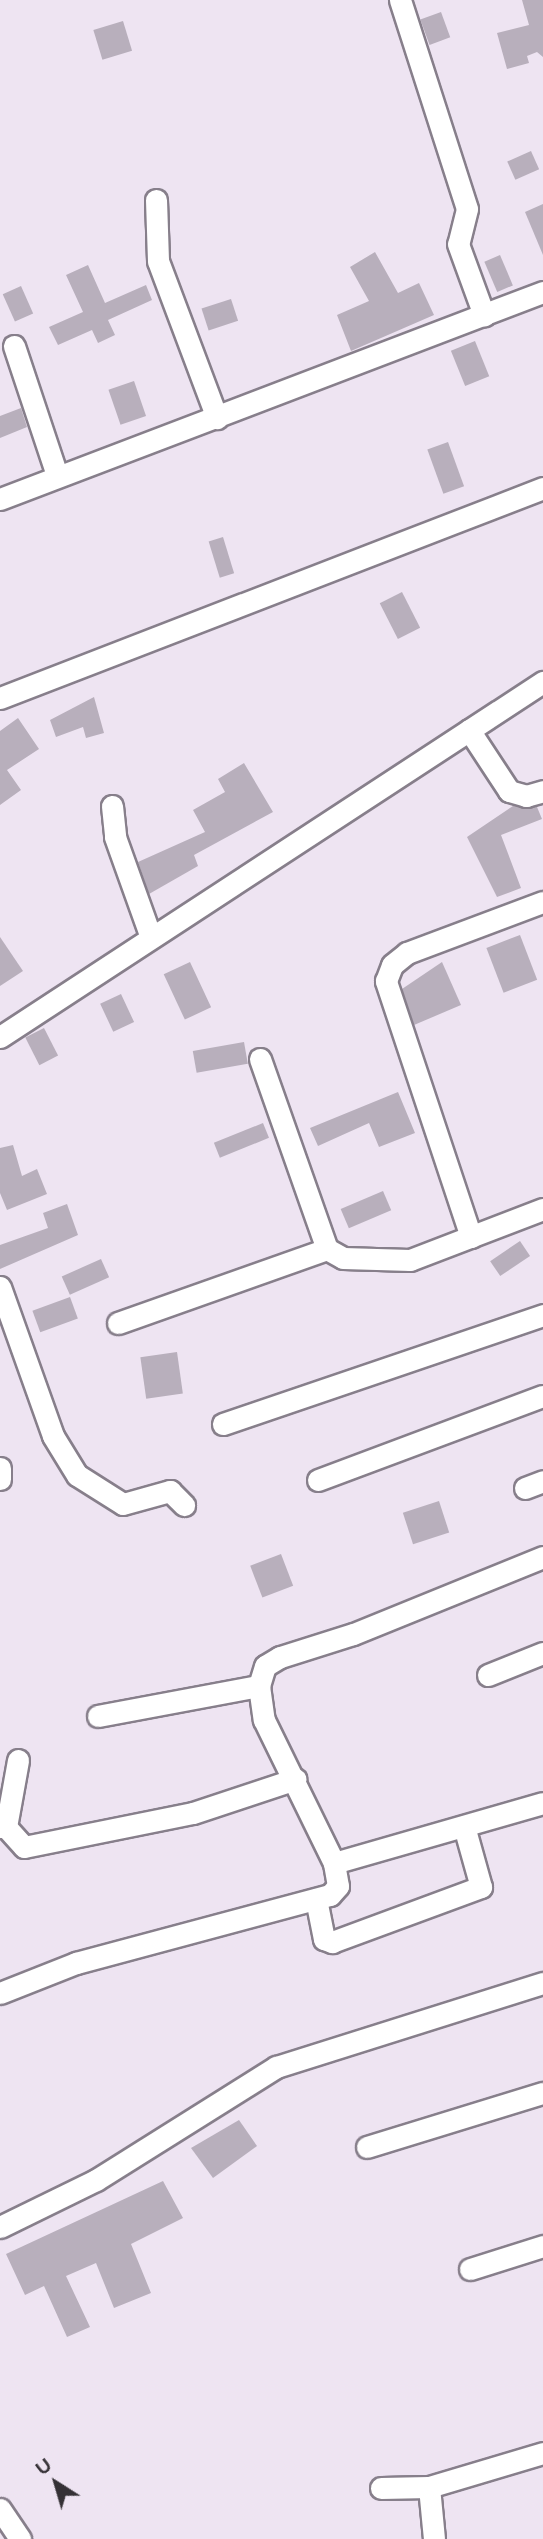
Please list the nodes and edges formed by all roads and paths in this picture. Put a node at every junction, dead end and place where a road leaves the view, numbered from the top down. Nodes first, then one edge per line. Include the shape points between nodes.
1 (400, 0) edge
2 (156, 200) dead end
3 (543, 292) edge
4 (484, 315) junction
5 (14, 346) dead end
6 (217, 418) junction
7 (57, 475) junction
8 (543, 488) edge
9 (0, 499) edge
10 (543, 682) edge
11 (0, 698) edge
12 (470, 730) junction
13 (543, 791) edge
14 (112, 806) dead end
15 (543, 902) edge
16 (149, 935) junction
17 (0, 1037) edge
18 (260, 1059) dead end
19 (543, 1209) edge
20 (471, 1237) junction
21 (327, 1249) junction
22 (0, 1287) edge
23 (543, 1315) edge
24 (118, 1323) dead end
25 (543, 1396) edge
26 (223, 1424) dead end
27 (0, 1468) edge
28 (0, 1479) edge
29 (318, 1480) dead end
30 (184, 1505) dead end
31 (543, 1557) edge
32 (543, 1653) edge
33 (488, 1675) dead end
34 (259, 1686) junction
35 (98, 1716) dead end
36 (18, 1760) dead end
37 (296, 1779) junction
38 (543, 1803) edge
39 (464, 1826) junction
40 (3, 1827) edge
41 (334, 1863) junction
42 (316, 1899) junction
43 (543, 1983) edge
44 (0, 1993) edge
45 (543, 2093) edge
46 (368, 2147) dead end
47 (0, 2227) edge
48 (543, 2246) edge
49 (470, 2269) dead end
50 (543, 2453) edge
51 (429, 2487) junction
52 (381, 2488) dead end
53 (0, 2509) edge
54 (20, 2539) edge
55 (434, 2539) edge

1 - 4 street via 467,209 458,244
2 - 6 street via 158,261
3 - 4 street
4 - 6 street
5 - 7 street
6 - 7 street
7 - 9 street
8 - 11 street
10 - 12 street
12 - 13 street via 509,791 526,796
12 - 16 street
14 - 16 street via 115,837
15 - 20 street via 407,953 392,965 386,981
16 - 17 street
18 - 21 street
19 - 20 street
20 - 21 street via 410,1260 351,1262
21 - 24 street
22 - 30 street via 53,1436 76,1475 122,1504 170,1491
23 - 26 street
25 - 29 street
27 - 28 street
31 - 34 street via 353,1634 279,1657 265,1666
32 - 33 street
34 - 35 street
34 - 37 street via 264,1720
36 - 40 street
37 - 40 street via 192,1813 24,1847
37 - 41 street
38 - 39 street
39 - 41 street
39 - 42 street via 481,1887 332,1942 323,1936
41 - 42 street via 336,1890
42 - 44 street via 76,1963
43 - 47 street via 276,2067 96,2180
45 - 46 street
48 - 49 street
50 - 51 street
51 - 52 street
51 - 55 street
53 - 54 street

